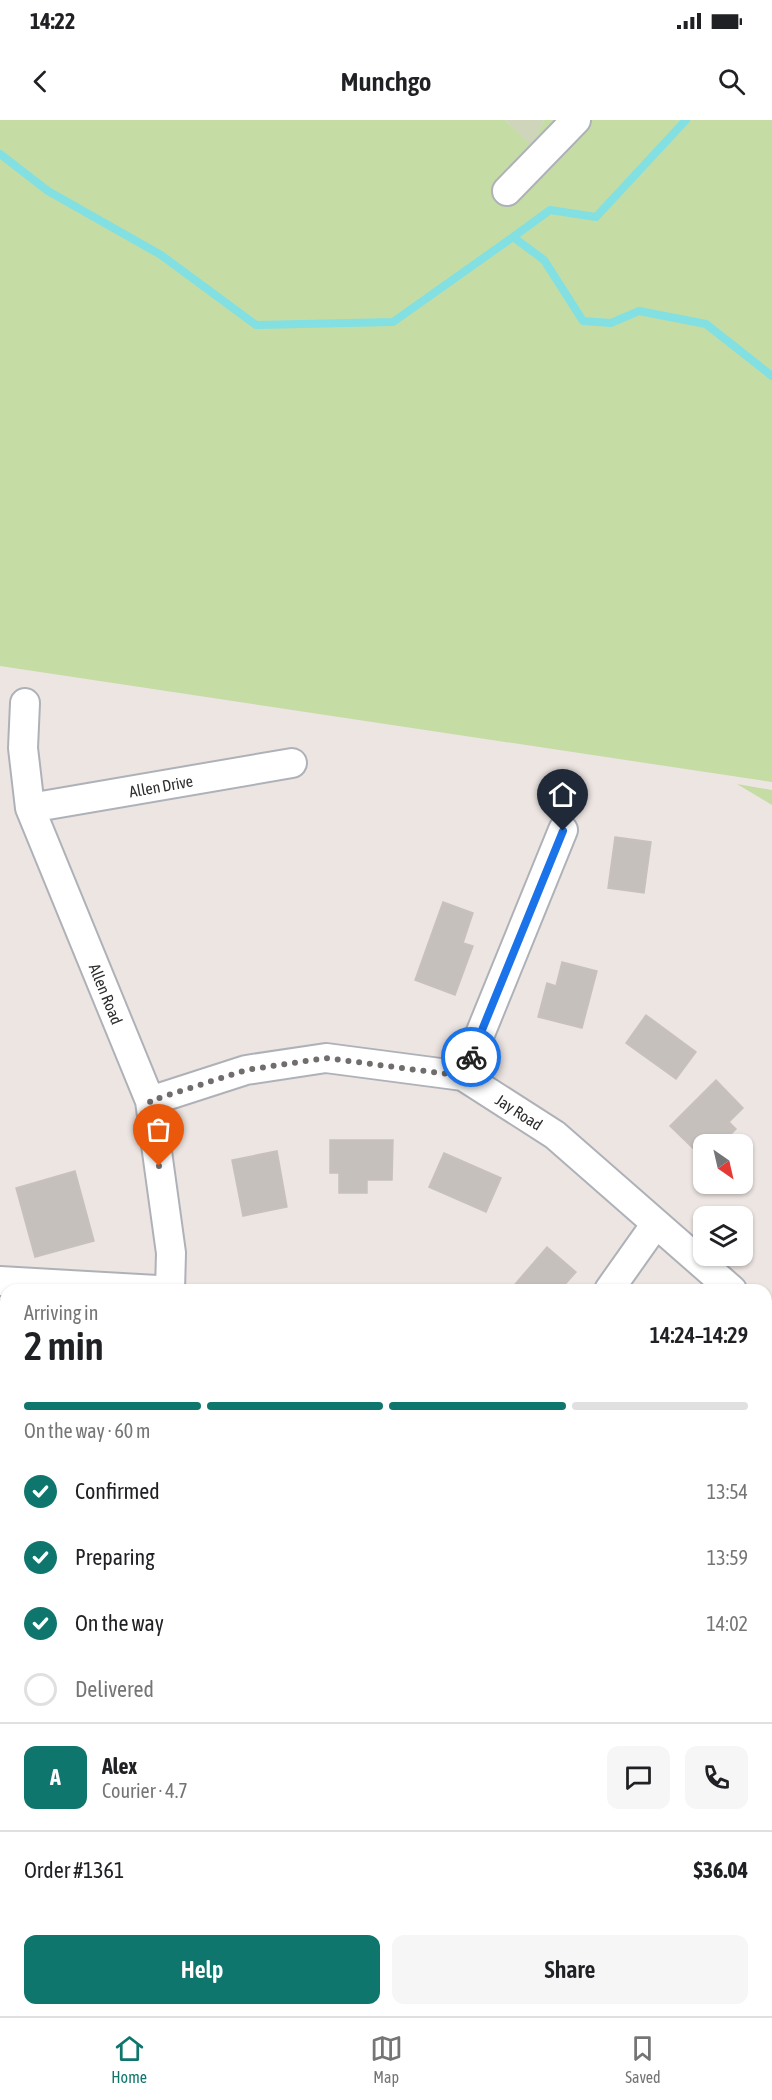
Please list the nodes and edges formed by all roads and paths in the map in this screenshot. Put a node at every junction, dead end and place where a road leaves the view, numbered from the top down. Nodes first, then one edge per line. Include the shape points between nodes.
1 (576, 120) edge
2 (507, 191) dead end
3 (25, 703) dead end
4 (292, 763) dead end
5 (30, 808) junction
6 (563, 831) dead end
7 (463, 1076) junction
8 (150, 1101) junction
9 (655, 1225) junction
10 (0, 1281) edge
11 (52, 1284) edge
12 (170, 1284) edge
13 (613, 1284) edge
14 (725, 1284) edge

1 - 2 street
3 - 5 street, Allen Road via 23,748
4 - 5 street, Allen Drive
5 - 8 street, Allen Road
6 - 7 street
7 - 8 street, Jay Road via 326,1058 246,1070
7 - 9 street, Jay Road via 555,1135
8 - 12 street, Allen Road via 171,1253
9 - 13 street
9 - 14 street, Jay Road
10 - 11 street

